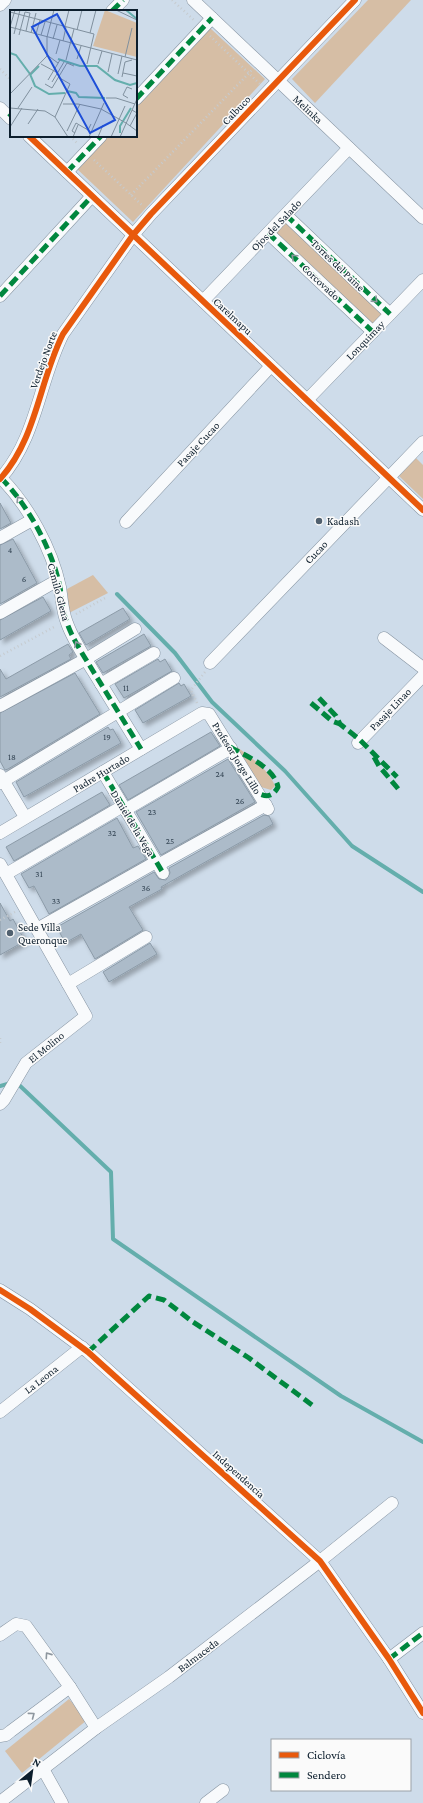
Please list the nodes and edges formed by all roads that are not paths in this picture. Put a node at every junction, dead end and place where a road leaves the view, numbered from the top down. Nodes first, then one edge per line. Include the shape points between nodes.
1 (5, 0) edge
2 (123, 0) edge
3 (193, 0) edge
4 (355, 0) edge
5 (0, 5) edge
6 (113, 10) edge
7 (212, 18) junction
8 (278, 81) junction
9 (137, 98) edge
10 (0, 108) edge
11 (10, 117) edge
12 (30, 137) edge
13 (100, 137) edge
14 (349, 148) junction
15 (67, 172) junction
16 (92, 196) junction
17 (286, 215) junction
18 (423, 218) edge
19 (268, 233) junction
20 (133, 235) junction
21 (423, 280) edge
22 (0, 296) edge
23 (203, 301) junction
24 (390, 314) junction
25 (373, 332) junction
26 (271, 366) junction
27 (307, 400) junction
28 (423, 442) edge
29 (0, 478) edge
30 (389, 478) junction
31 (423, 510) edge
32 (32, 520) junction
33 (126, 522) dead end
34 (0, 538) edge
35 (58, 580) junction
36 (0, 613) edge
37 (135, 629) dead end
38 (386, 635) dead end
39 (154, 653) dead end
40 (86, 659) junction
41 (210, 663) dead end
42 (423, 668) edge
43 (423, 676) edge
44 (174, 678) dead end
45 (101, 684) junction
46 (0, 706) edge
47 (119, 713) junction
48 (202, 713) joint
49 (358, 743) dead end
50 (231, 748) junction
51 (141, 749) junction
52 (103, 772) junction
53 (1, 779) edge
54 (124, 808) junction
55 (25, 817) junction
56 (0, 833) edge
57 (159, 867) junction
58 (3, 873) edge
59 (37, 929) junction
60 (146, 937) dead end
61 (68, 984) junction
62 (0, 1104) edge
63 (0, 1290) edge
64 (82, 1347) junction
65 (0, 1412) edge
66 (392, 1503) dead end
67 (320, 1561) junction
68 (423, 1633) edge
69 (0, 1635) edge
70 (389, 1659) junction
71 (70, 1688) junction
72 (423, 1713) edge
73 (96, 1728) junction
74 (0, 1736) edge
75 (43, 1770) junction
76 (223, 1790) dead end
77 (0, 1802) edge
78 (62, 1803) edge
79 (206, 1803) edge

1 - 5 street
2 - 6 street
3 - 7 street, Melinka
4 - 8 street, Calbuco
7 - 8 street, Melinka
7 - 9 street
8 - 14 street, Melinka
8 - 20 street, Calbuco
10 - 11 street
12 - 15 street, Carelmapu
13 - 15 street
14 - 17 street, Ojos del Salado
14 - 18 street, Melinka
15 - 16 street, Carelmapu
16 - 20 street, Carelmapu
16 - 22 street
17 - 19 street, Ojos del Salado
17 -> 24 street, Torres del Paine
19 - 23 street, Ojos del Salado
25 -> 19 street, Corcovado
20 - 23 street, Carelmapu
20 - 29 street, Verdejo Norte via 63,334 28,435 17,457
21 - 24 street, Lonquimay
23 - 26 street, Carelmapu
24 - 25 street, Lonquimay
25 - 27 street, Lonquimay
26 - 27 street, Carelmapu
26 - 33 street, Pasaje Cucao
27 - 30 street, Carelmapu
28 - 30 street, Cucao
32 -> 29 street, Camilo Glena via 13,490
30 - 31 street, Carelmapu
30 - 41 street, Cucao
32 - 34 street
32 - 35 street, Camilo Glena via 49,553
35 - 36 street
40 -> 35 street, Camilo Glena via 66,620
37 - 40 street
38 - 42 street via 402,653
39 - 45 street
40 - 45 street, Camilo Glena
40 - 46 street
43 - 49 street, Pasaje Linao
44 - 47 street
45 - 47 street, Camilo Glena
47 - 51 street, Camilo Glena
47 - 53 street
48 - 50 street, Profesor Jorge Lillo via 209,714
48 - 51 street, Padre Hurtado
50 - 54 street
50 - 57 street, Profesor Jorge Lillo via 267,807
51 - 52 street, Padre Hurtado
52 - 54 street, Daniel de la Vega
52 - 55 street, Padre Hurtado
53 - 55 street
54 - 57 street, Daniel de la Vega
54 - 58 street
55 - 56 street, Padre Hurtado
57 - 59 street
58 - 59 street
59 - 61 street
60 - 61 street
61 - 62 street, El Molino via 86,1016 26,1062
63 - 64 street, Independencia
64 - 65 street, La Leona
64 - 67 street, Independencia
66 - 67 street, Balmaceda
67 - 70 street, Independencia
67 - 73 street, Balmaceda via 169,1677
68 - 70 street
71 -> 69 street via 26,1626 16,1624
70 - 72 street, Independencia
71 - 73 street
74 -> 71 street via 6,1735
73 - 75 street, Balmaceda
75 - 77 street, Balmaceda
75 - 78 street
76 - 79 street

